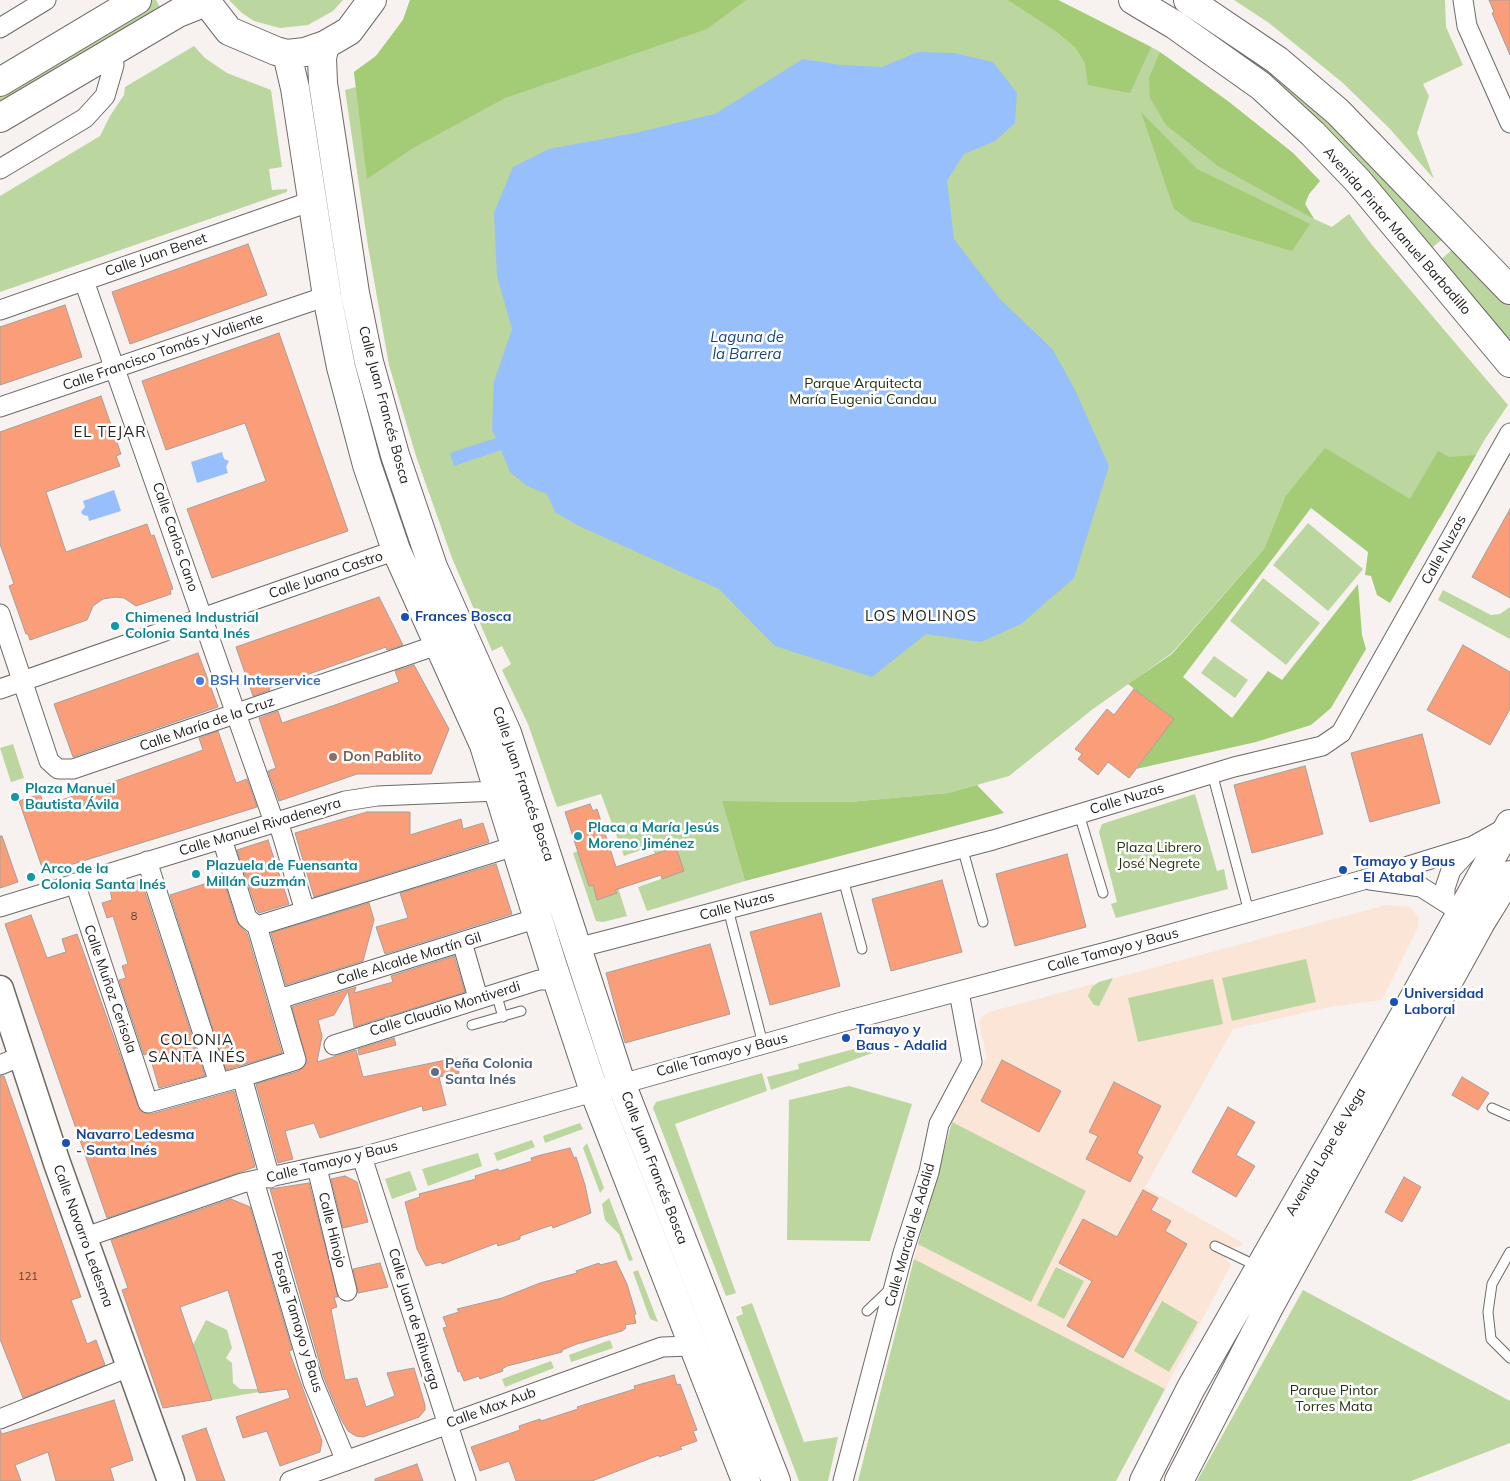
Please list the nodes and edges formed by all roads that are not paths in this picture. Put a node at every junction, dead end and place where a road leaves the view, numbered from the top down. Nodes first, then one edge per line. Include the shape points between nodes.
1 (46, 0) edge
2 (137, 0) edge
3 (372, 0) edge
4 (1132, 0) edge
5 (1188, 0) edge
6 (1463, 0) edge
7 (205, 1) edge
8 (0, 28) edge
9 (325, 45) junction
10 (112, 52) junction
11 (286, 54) junction
12 (0, 82) edge
13 (0, 118) edge
14 (1510, 123) edge
15 (0, 169) edge
16 (312, 201) junction
17 (84, 280) junction
18 (1510, 290) edge
19 (327, 296) junction
20 (0, 310) edge
21 (1510, 363) edge
22 (115, 368) junction
23 (0, 407) edge
24 (1510, 433) edge
25 (396, 550) junction
26 (0, 614) edge
27 (204, 618) junction
28 (440, 644) junction
29 (23, 681) junction
30 (0, 689) edge
31 (238, 714) junction
32 (1212, 773) junction
33 (498, 791) junction
34 (1079, 814) junction
35 (276, 822) junction
36 (1510, 825) edge
37 (222, 839) junction
38 (515, 846) junction
39 (1473, 846) junction
40 (962, 848) junction
41 (147, 861) junction
42 (1510, 875) edge
43 (843, 879) junction
44 (1364, 880) junction
45 (75, 883) junction
46 (1103, 893) dead end
47 (0, 907) edge
48 (728, 909) junction
49 (305, 911) junction
50 (1249, 912) junction
51 (1462, 912) junction
52 (538, 918) junction
53 (983, 922) dead end
54 (257, 926) junction
55 (462, 942) junction
56 (578, 948) junction
57 (862, 950) dead end
58 (557, 980) junction
59 (0, 989) edge
60 (959, 992) junction
61 (496, 993) junction
62 (478, 998) junction
63 (280, 999) junction
64 (522, 1012) dead end
65 (503, 1016) junction
66 (472, 1025) dead end
67 (763, 1044) junction
68 (334, 1045) dead end
69 (11, 1061) edge
70 (242, 1077) junction
71 (219, 1083) junction
72 (621, 1084) junction
73 (594, 1091) junction
74 (1492, 1108) dead end
75 (1510, 1116) edge
76 (362, 1157) junction
77 (317, 1168) junction
78 (262, 1179) junction
79 (83, 1238) junction
80 (1215, 1246) dead end
81 (1510, 1252) edge
82 (1260, 1268) junction
83 (896, 1283) junction
84 (348, 1291) dead end
85 (867, 1311) dead end
86 (694, 1346) junction
87 (1510, 1358) edge
88 (130, 1367) junction
89 (0, 1419) edge
90 (446, 1424) junction
91 (346, 1461) junction
92 (171, 1481) edge
93 (290, 1481) edge
94 (466, 1481) edge
95 (746, 1481) edge
96 (776, 1481) edge
97 (843, 1481) edge
98 (1144, 1481) edge
99 (1179, 1481) edge

1 - 8 street
2 - 12 main road
3 - 9 main road via 348,31
4 - 21 main road, Avenida Pintor Manuel Barbadillo via 1175,25 1261,86 1313,134 1358,180
5 - 18 main road via 1277,60 1338,112
6 - 14 street via 1467,26
7 - 10 main road
7 - 11 main road via 229,31
9 - 11 main road
9 - 56 main road, Calle Juan Francés Bosca via 323,83 355,293 369,362 392,446 433,567 507,733
10 - 13 main road
10 - 15 street via 114,65 105,96 85,118
11 - 16 main road, Calle Juan Francés Bosca via 295,88
16 - 17 street, Calle Juan Benet
16 - 19 main road, Calle Juan Francés Bosca
17 - 20 street, Calle Juan Benet
17 - 22 street, Calle Carlos Cano
19 - 22 street, Calle Francisco Tomás y Valiente
19 - 25 main road, Calle Juan Francés Bosca via 341,367 365,456
22 - 23 street, Calle Francisco Tomás y Valiente
22 - 27 street, Calle Carlos Cano
24 - 32 street, Calle Nuzas via 1341,733 1322,746
25 - 27 street, Calle Juana Castro
25 - 28 main road, Calle Juan Francés Bosca
26 - 29 street
27 - 29 street, Calle Juana Castro
27 - 31 street, Calle Carlos Cano
28 - 31 street, Calle María de la Cruz
28 - 33 main road, Calle Juan Francés Bosca via 484,745
29 - 30 street, Calle Juana Castro
29 - 31 street, Calle María de la Cruz via 49,760 58,768 73,769
31 - 35 street, Calle Carlos Cano
32 - 34 street, Calle Nuzas
32 - 50 lane
33 - 35 street, Calle Manuel Rivadeneyra via 377,796 345,801
33 - 38 main road, Calle Juan Francés Bosca
34 - 40 street, Calle Nuzas
34 - 46 lane
35 - 37 street, Calle Manuel Rivadeneyra
35 - 49 street, Calle Carlos Cano
36 - 39 street, Calle Tamayo y Baus
36 - 51 main road, Avenida Lope de Vega
37 - 41 street, Calle Manuel Rivadeneyra
37 - 54 street via 247,918
38 - 49 street
38 - 52 main road, Calle Juan Francés Bosca
39 - 44 street, Calle Tamayo y Baus
39 - 51 street via 1451,870 1445,888
40 - 43 street, Calle Nuzas
40 - 53 lane
41 - 45 street, Calle Manuel Rivadeneyra
41 - 71 street
42 - 51 main road, Avenida Lope de Vega
43 - 48 street, Calle Nuzas
43 - 57 lane
44 - 50 street, Calle Tamayo y Baus
44 - 51 street, Calle Tamayo y Baus via 1421,887
45 - 47 street, Calle Manuel Rivadeneyra
45 - 71 street, Calle Muñoz Cerisola via 148,1103
48 - 56 street, Calle Nuzas
48 - 67 lane
49 - 54 street
50 - 60 street, Calle Tamayo y Baus
51 - 82 main road, Avenida Lope de Vega
51 - 99 main road, Avenida Lope de Vega via 1269,1307
52 - 55 street, Calle Alcalde Martín Gil
52 - 58 main road, Calle Juan Francés Bosca
54 - 63 street
55 - 62 street
55 - 63 street, Calle Alcalde Martín Gil
56 - 72 main road, Calle Juan Francés Bosca
58 - 61 street, Calle Claudio Montiverdi via 539,980
58 - 73 main road, Calle Juan Francés Bosca
59 - 69 main road, Calle Navarro Ledesma
60 - 67 street, Calle Tamayo y Baus
60 - 83 street, Calle Marcial de Adalid via 961,1034 972,1062 939,1124 929,1172
61 - 62 street, Calle Claudio Montiverdi
61 - 65 lane
62 - 68 street, Calle Claudio Montiverdi
63 - 70 street, Calle Muñoz Cerisola via 296,1060
64 - 65 lane
65 - 66 lane
67 - 72 street, Calle Tamayo y Baus
69 - 79 main road, Calle Navarro Ledesma
70 - 71 street, Calle Muñoz Cerisola
70 - 78 street
72 - 73 street, Calle Tamayo y Baus
72 - 96 main road, Calle Juan Francés Bosca
73 - 76 street, Calle Tamayo y Baus
73 - 86 main road, Calle Juan Francés Bosca
74 - 75 lane
76 - 77 street, Calle Tamayo y Baus
76 - 90 street, Calle Juan de Rihuerga
77 - 78 street, Calle Tamayo y Baus
77 - 84 street, Calle Hinojo
78 - 79 street, Calle Tamayo y Baus
78 - 91 street, Pasaje Tamayo y Baus via 313,1382
79 - 88 main road, Calle Navarro Ledesma
80 - 82 lane
81 - 87 lane via 1492,1284 1488,1312 1491,1339
82 - 98 main road, Avenida Lope de Vega
83 - 85 lane
83 - 97 street, Calle Marcial de Adalid
86 - 90 street, Calle Max Aub via 662,1347
86 - 95 main road, Calle Juan Francés Bosca
88 - 89 street
88 - 92 main road, Calle Navarro Ledesma
90 - 91 street, Calle Max Aub
90 - 94 street, Calle Juan de Rihuerga
91 - 93 street, Calle Max Aub

